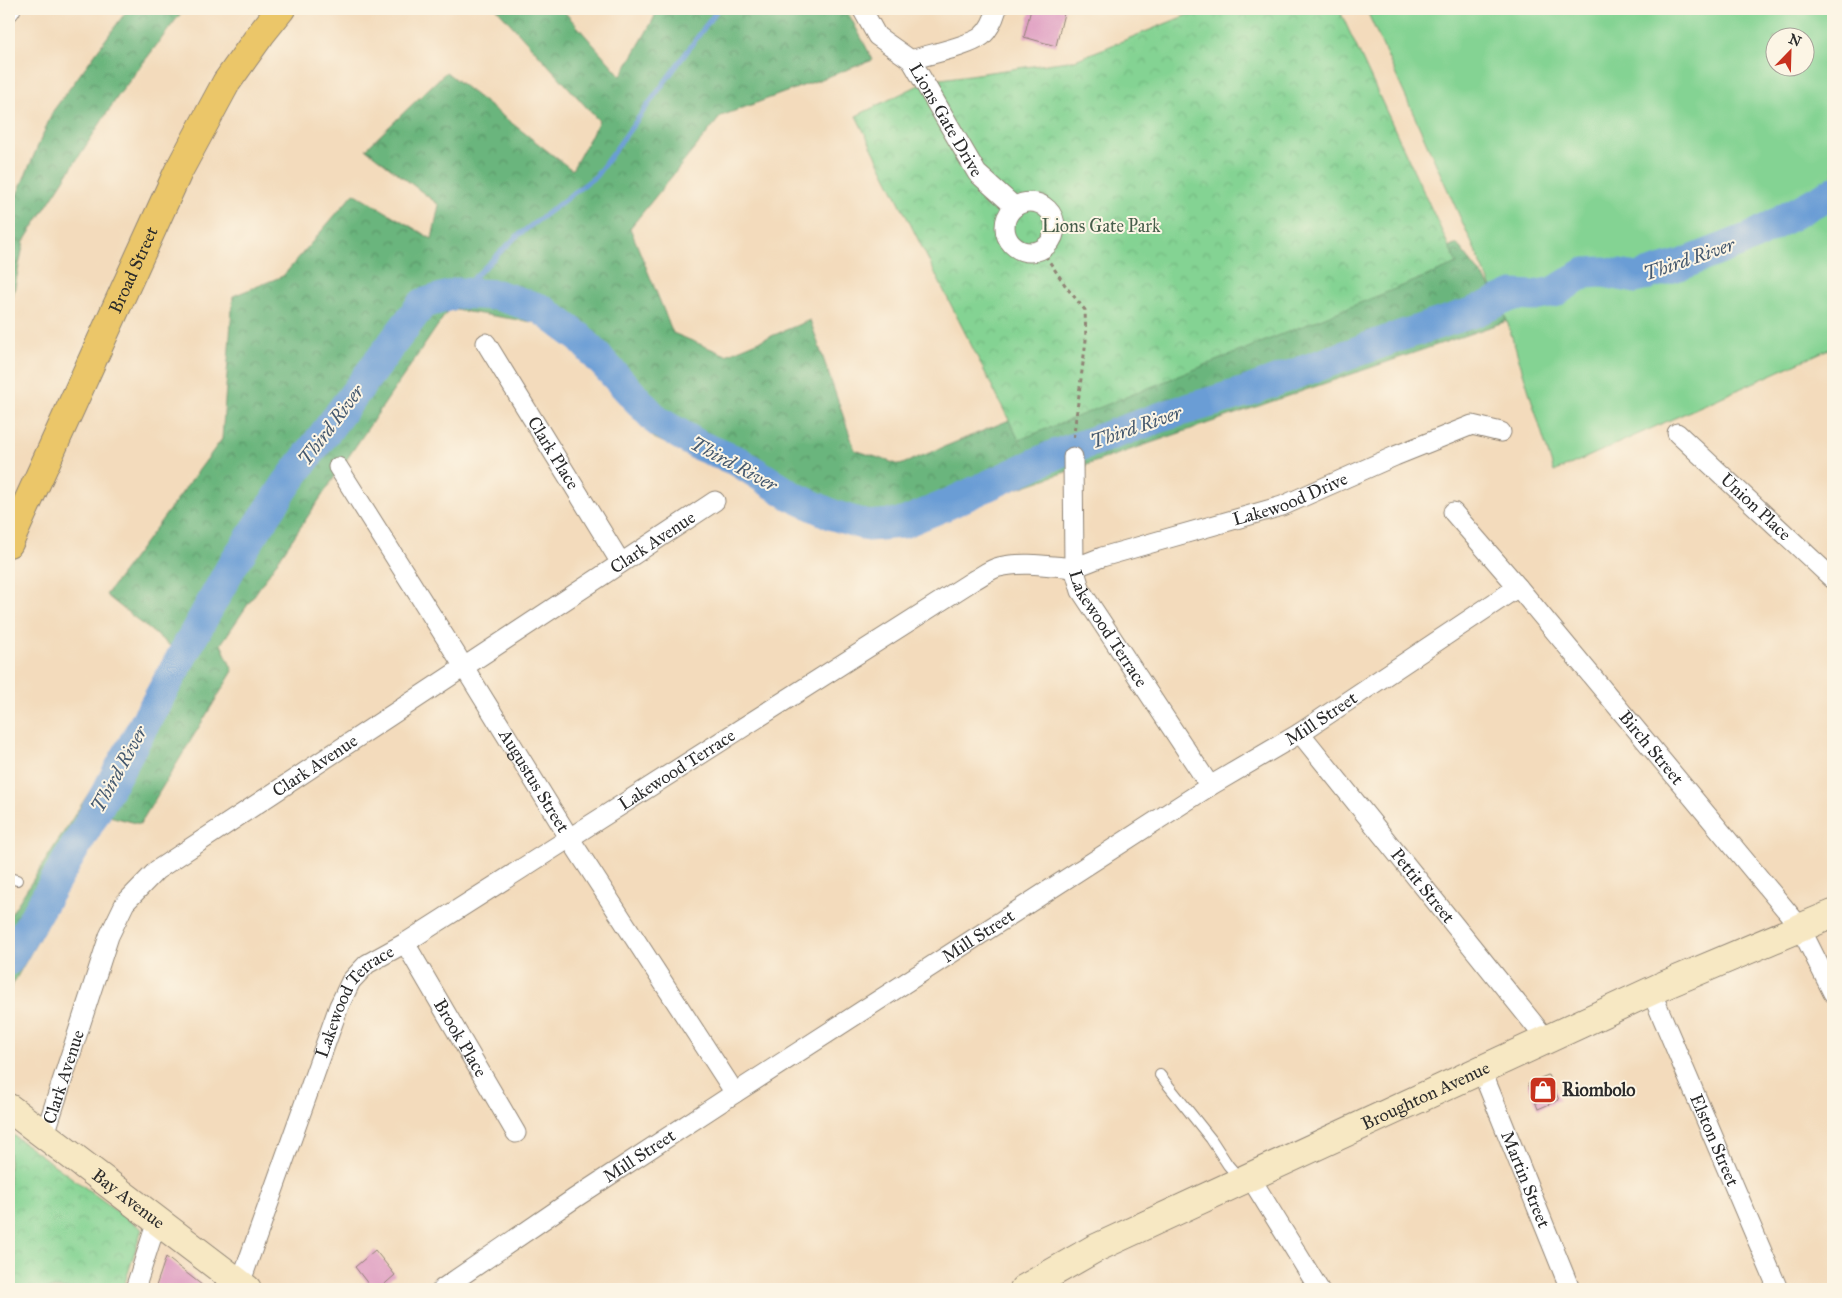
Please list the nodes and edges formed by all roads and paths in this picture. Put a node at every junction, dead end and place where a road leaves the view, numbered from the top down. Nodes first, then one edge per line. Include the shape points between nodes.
1 (11, 9) edge
2 (281, 9) edge
3 (862, 9) edge
4 (997, 9) edge
5 (9, 12) edge
6 (911, 60) junction
7 (1015, 207) junction
8 (1041, 249) junction
9 (486, 344) dead end
10 (1501, 432) dead end
11 (1678, 433) dead end
12 (1073, 448) joint
13 (338, 467) dead end
14 (716, 501) dead end
15 (1453, 512) dead end
16 (9, 543) edge
17 (621, 564) junction
18 (1074, 568) junction
19 (1833, 579) edge
20 (1518, 587) junction
21 (464, 667) junction
22 (1300, 732) junction
23 (1210, 786) junction
24 (570, 839) junction
25 (1833, 914) edge
26 (1800, 928) junction
27 (405, 944) junction
28 (1651, 991) junction
29 (1833, 993) edge
30 (1546, 1039) junction
31 (1481, 1069) junction
32 (1160, 1075) dead end
33 (735, 1093) junction
34 (9, 1108) edge
35 (516, 1133) dead end
36 (45, 1134) junction
37 (1246, 1179) junction
38 (157, 1222) junction
39 (241, 1288) edge
40 (135, 1289) edge
41 (442, 1289) edge
42 (1024, 1289) edge
43 (1319, 1289) edge
44 (1570, 1289) edge
45 (1778, 1289) edge

1 - 5 street
2 - 16 main road, Broad Street via 226,83 178,172
3 - 6 street, Lions Gate Drive via 877,36
4 - 6 street via 990,27 981,36 966,44
6 - 7 street, Lions Gate Drive via 977,172
7 - 8 street via 1005,229 1011,244 1025,252
7 - 8 street via 1038,203 1051,214 1055,230 1053,237
8 - 12 path via 1085,310 1086,340
9 - 17 street, Clark Place
10 - 18 street, Lakewood Drive via 1472,425 1282,506 1102,557
11 - 19 street, Union Place
12 - 18 street
13 - 21 street, Augustus Street
14 - 17 street, Clark Avenue
15 - 20 street, Birch Street
17 - 21 street, Clark Avenue
18 - 23 street, Lakewood Terrace via 1081,591
18 - 24 street, Lakewood Terrace via 1025,564 997,567
20 - 22 street, Mill Street
20 - 26 street, Birch Street
21 - 24 street, Augustus Street
21 - 36 street, Clark Avenue via 157,870 125,903 109,936
22 - 23 street, Mill Street
22 - 30 street, Pettit Street
23 - 33 street, Mill Street
24 - 27 street, Lakewood Terrace
24 - 33 street, Augustus Street
25 - 26 street, Broughton Avenue
26 - 28 street, Broughton Avenue
26 - 29 street, Birch Street
27 - 35 street, Brook Place
27 - 39 street, Lakewood Terrace via 367,964 351,981 339,1006
28 - 30 street, Broughton Avenue
28 - 45 street, Elston Street
30 - 31 street, Broughton Avenue
31 - 37 street, Broughton Avenue
31 - 44 street, Martin Street
32 - 37 lane via 1228,1165
33 - 41 street, Mill Street
34 - 36 street, Bay Avenue
36 - 38 street, Bay Avenue
37 - 42 street, Broughton Avenue via 1094,1249
37 - 43 street
38 - 39 street, Bay Avenue
38 - 40 street

